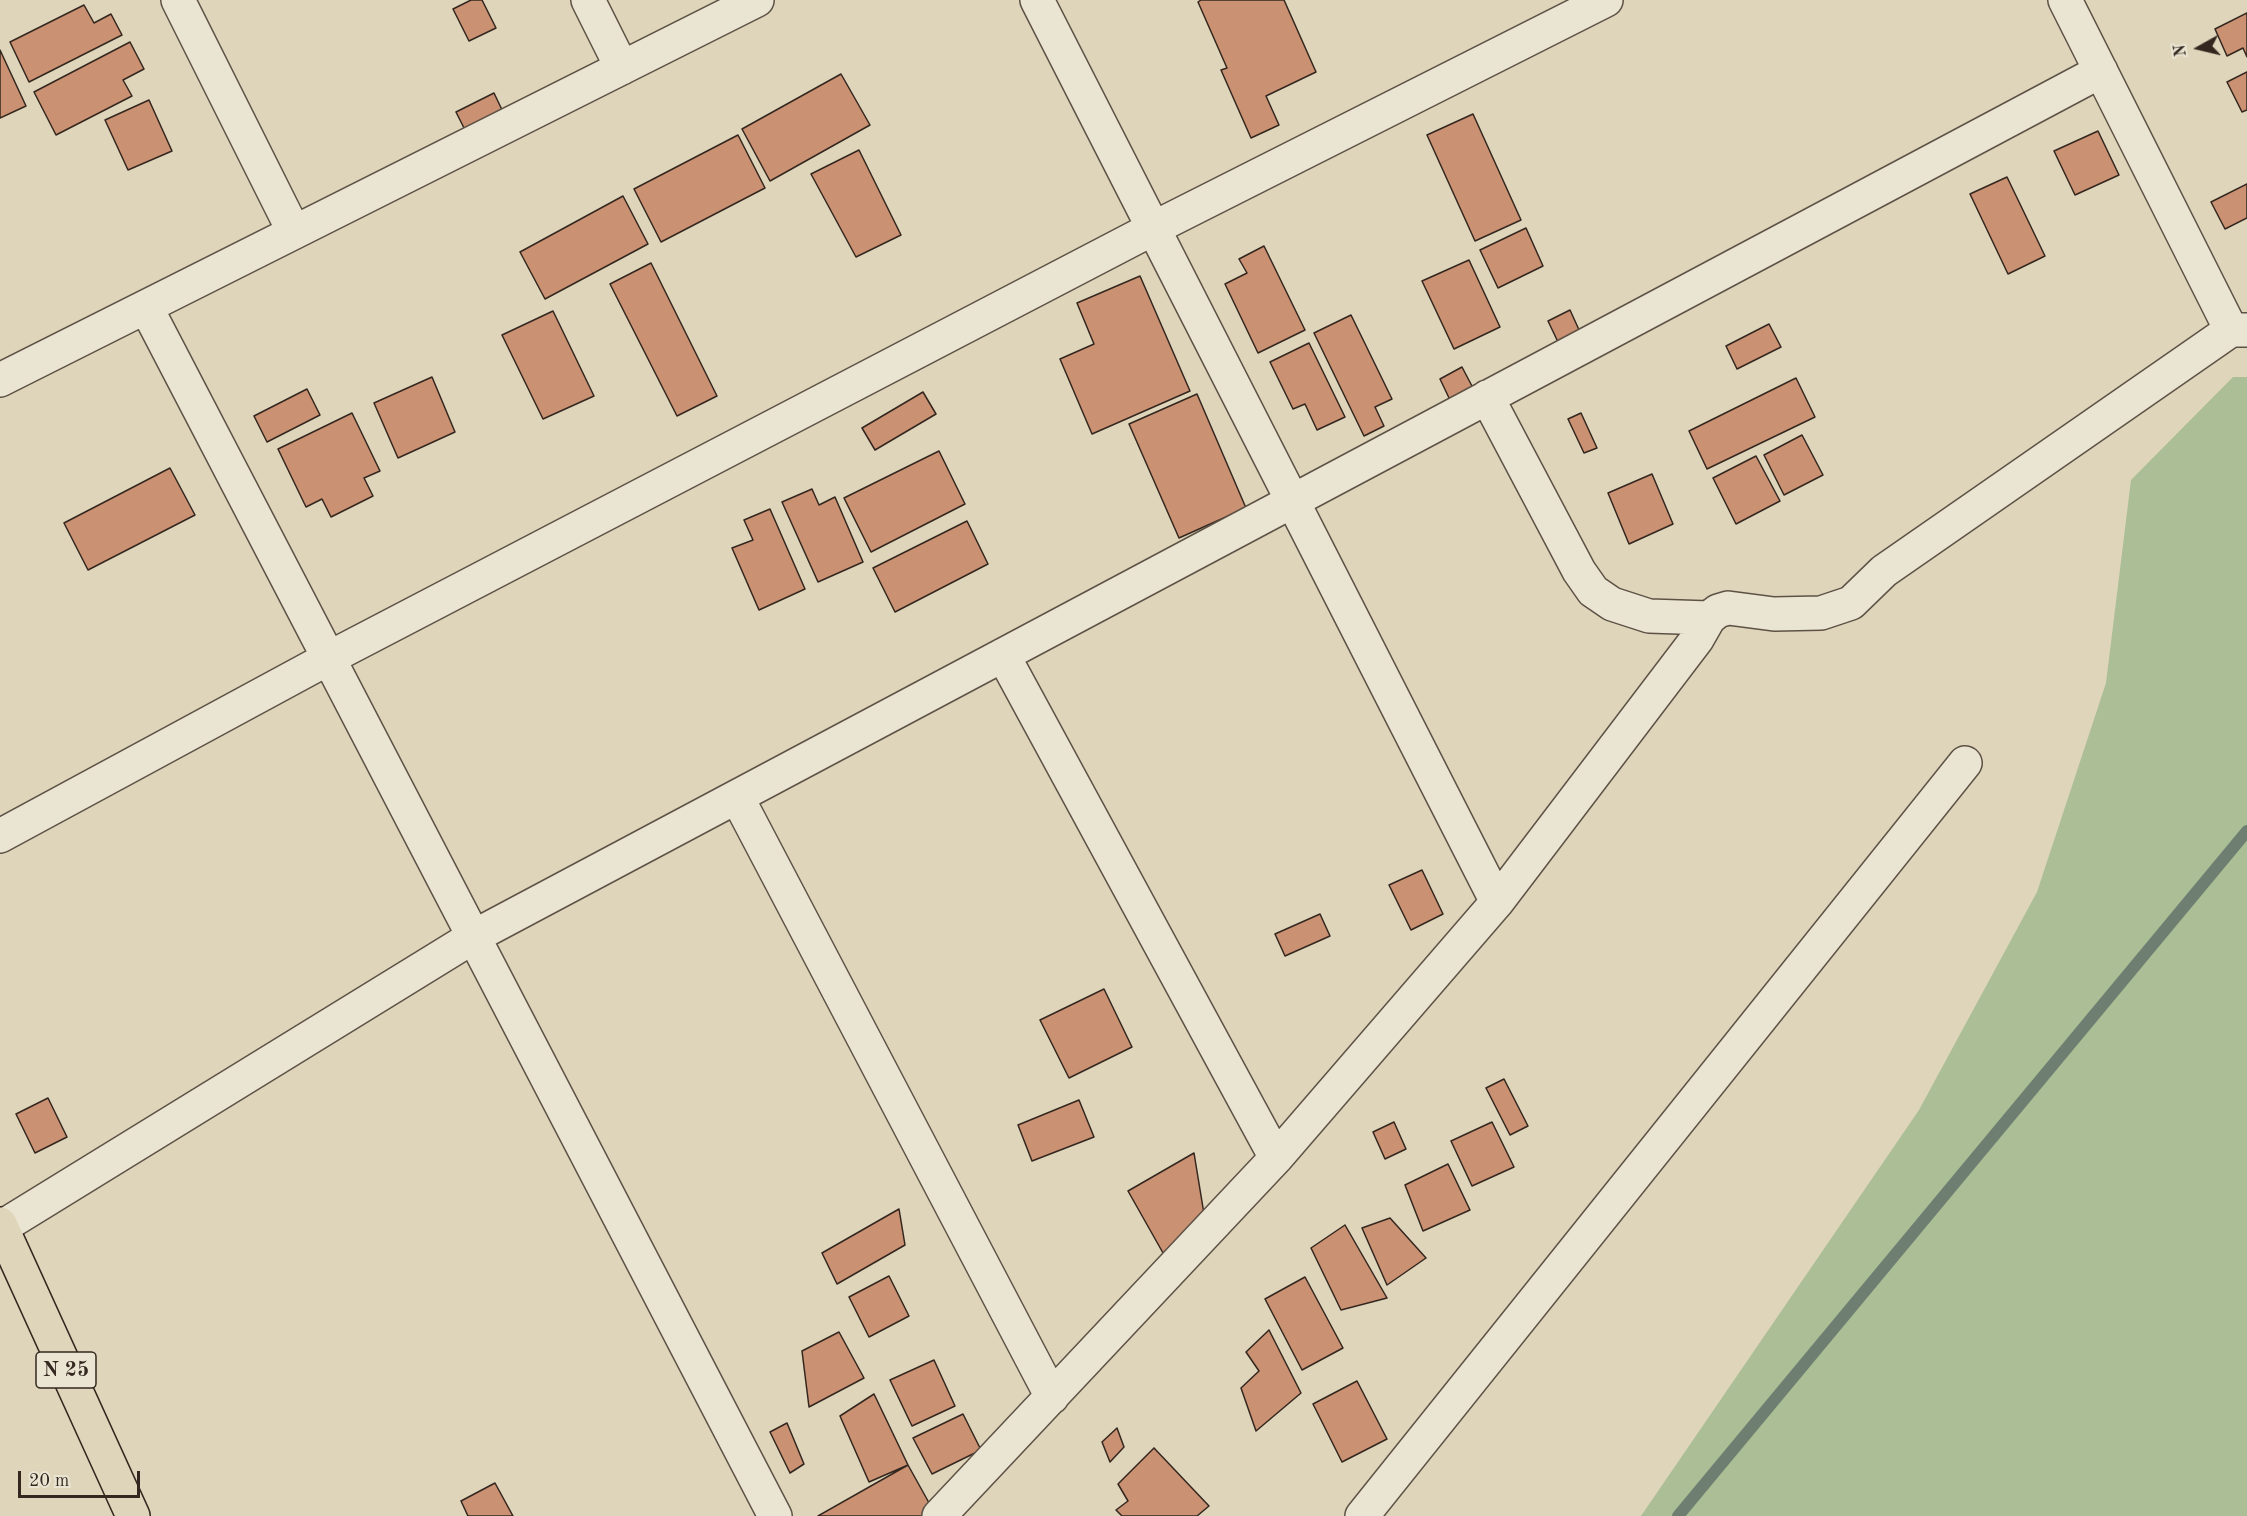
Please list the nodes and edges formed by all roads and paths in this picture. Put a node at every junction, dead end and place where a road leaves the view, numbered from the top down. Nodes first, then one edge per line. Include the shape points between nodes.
1 (178, 0) edge
2 (588, 0) edge
3 (757, 0) edge
4 (1037, 0) edge
5 (1606, 0) edge
6 (2065, 0) edge
7 (622, 68) junction
8 (2101, 71) junction
9 (1154, 228) junction
10 (294, 232) junction
11 (146, 307) junction
12 (2239, 330) edge
13 (0, 380) edge
14 (1487, 397) junction
15 (1293, 501) junction
16 (1709, 618) junction
17 (1003, 655) junction
18 (328, 658) junction
19 (1965, 763) dead end
20 (737, 797) junction
21 (0, 836) edge
22 (1497, 902) junction
23 (473, 937) junction
24 (1276, 1158) junction
25 (1, 1226) edge
26 (1052, 1397) junction
27 (133, 1516) edge
28 (775, 1516) edge
29 (939, 1516) edge
30 (1362, 1516) edge

1 - 10 street
2 - 7 street
3 - 7 street
4 - 9 street
5 - 9 street
6 - 8 street
7 - 10 street
8 - 12 street
8 - 14 street
9 - 15 street
9 - 18 street
10 - 11 street
11 - 13 street
11 - 18 street
12 - 16 street via 1884,571 1851,603 1821,613 1774,614 1728,608
14 - 15 street
14 - 16 street via 1593,591 1612,604 1649,616
15 - 17 street
15 - 22 street
16 - 22 street
17 - 20 street
17 - 24 street
18 - 21 street
18 - 23 street
19 - 30 street
20 - 23 street
20 - 26 street
22 - 24 street
23 - 25 street
23 - 28 street
24 - 26 street
25 - 27 main road, N 25
26 - 29 street

